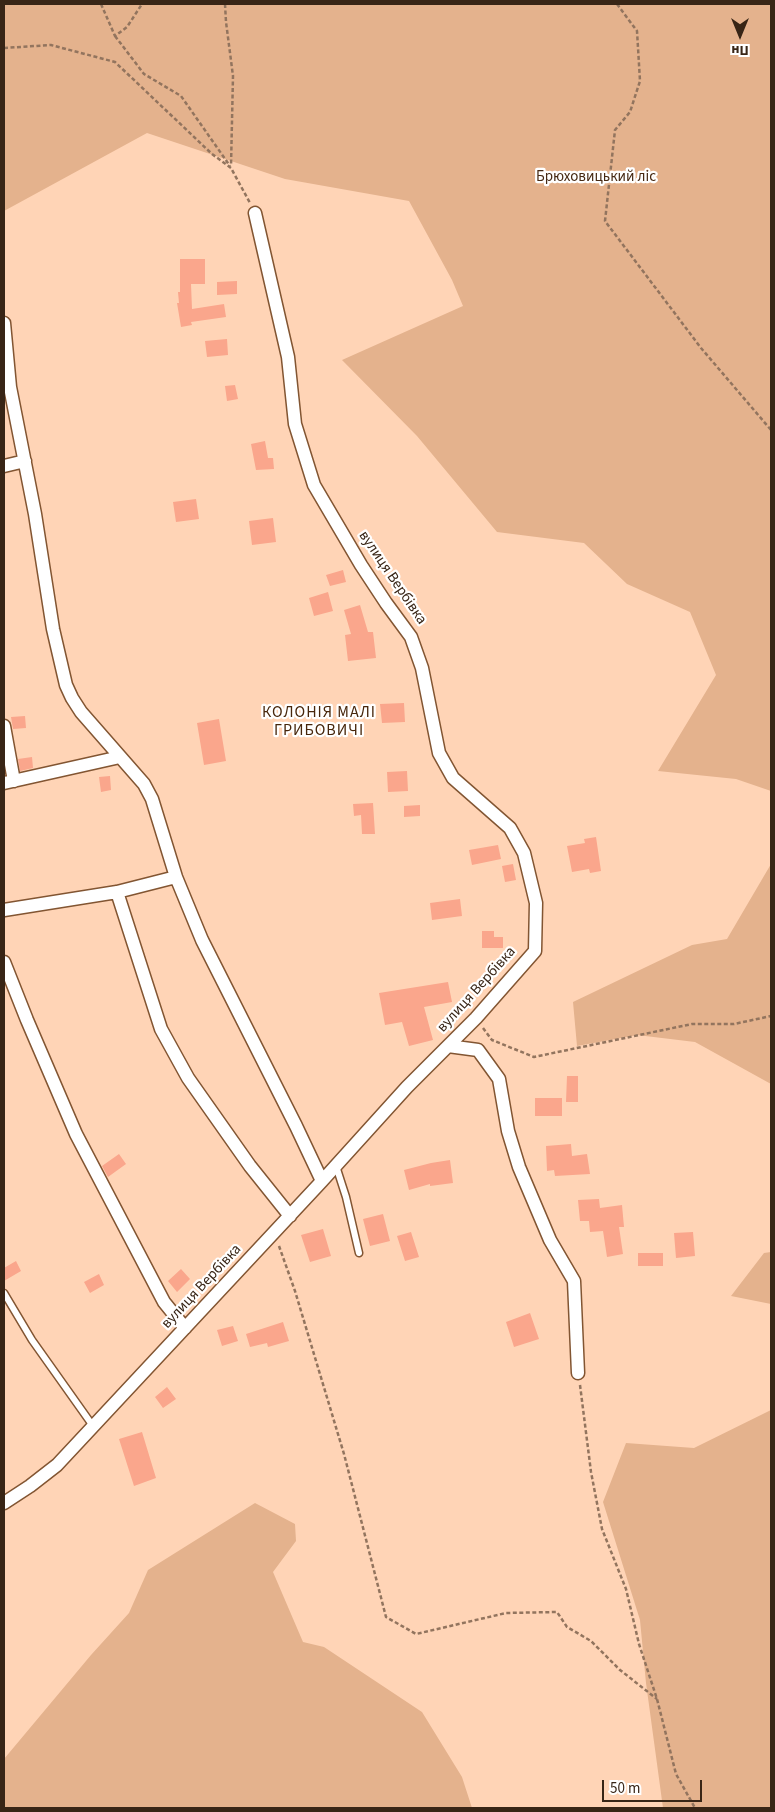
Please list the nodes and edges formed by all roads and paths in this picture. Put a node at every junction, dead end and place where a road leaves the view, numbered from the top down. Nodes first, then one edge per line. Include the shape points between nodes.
1 (100, 4) edge
2 (142, 4) edge
3 (225, 4) edge
4 (617, 4) edge
5 (115, 36) junction
6 (4, 48) edge
7 (231, 168) junction
8 (255, 213) joint
9 (4, 324) edge
10 (771, 430) edge
11 (25, 462) junction
12 (4, 466) edge
13 (4, 726) edge
14 (120, 757) junction
15 (9, 782) edge
16 (176, 877) junction
17 (117, 892) junction
18 (4, 910) edge
19 (4, 962) edge
20 (771, 1016) edge
21 (492, 1040) dead end
22 (448, 1046) junction
23 (336, 1166) junction
24 (322, 1181) junction
25 (290, 1216) junction
26 (274, 1233) junction
27 (359, 1253) dead end
28 (4, 1293) edge
29 (185, 1328) junction
30 (578, 1373) joint
31 (93, 1426) junction
32 (4, 1503) edge
33 (656, 1699) junction
34 (695, 1808) edge

1 - 5 path
2 - 5 path via 127,27
3 - 7 path via 233,76
4 - 10 path via 638,31 640,81 630,112 615,130 604,220 701,348
5 - 7 path via 144,74 181,96
6 - 7 path via 51,44 115,62
7 - 8 path
8 - 22 street, вулиця Вербівка via 288,358 295,424 314,485 361,565 411,637 422,668 439,753 453,778 510,828 529,869 536,902 535,951
9 - 11 street via 10,387
11 - 12 street
11 - 14 street via 53,629 66,685 81,712
13 - 15 street
14 - 15 street
14 - 16 street via 144,784 152,799
16 - 17 street
16 - 24 street via 202,940
17 - 18 street
17 - 25 street via 160,1029 188,1078
19 - 29 street via 76,1134 164,1302
20 - 21 path via 734,1024 692,1024 534,1057
22 - 23 street, вулиця Вербівка
22 - 30 street via 478,1050 499,1079 508,1131 519,1167 550,1240 574,1281
23 - 24 street, вулиця Вербівка
23 - 27 lane
24 - 25 street, вулиця Вербівка
25 - 26 street, вулиця Вербівка
26 - 29 street, вулиця Вербівка
26 - 33 path via 295,1291 344,1454 386,1617 416,1634 506,1613 557,1612 567,1628 591,1641
28 - 31 lane via 32,1340
29 - 31 street, вулиця Вербівка
30 - 33 path via 602,1529 626,1590
31 - 32 street, вулиця Вербівка via 56,1465
33 - 34 path via 676,1774

